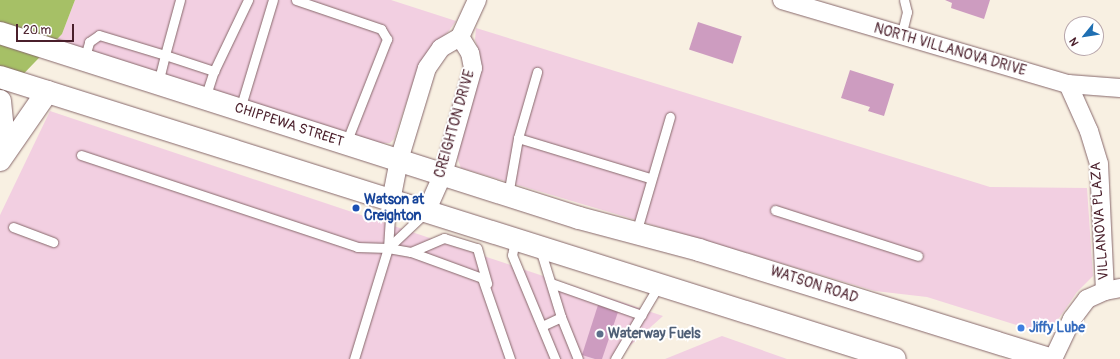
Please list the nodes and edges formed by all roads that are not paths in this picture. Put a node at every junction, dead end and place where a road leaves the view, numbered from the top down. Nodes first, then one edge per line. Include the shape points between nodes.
1 (180, 0) edge
2 (248, 0) edge
3 (273, 0) edge
4 (296, 0) edge
5 (477, 0) edge
6 (782, 0) edge
7 (904, 0) edge
8 (806, 4) edge
9 (0, 33) edge
10 (901, 36) junction
11 (460, 37) junction
12 (165, 55) junction
13 (84, 60) junction
14 (214, 71) junction
15 (537, 72) dead end
16 (0, 77) edge
17 (158, 83) junction
18 (1068, 84) junction
19 (1120, 88) edge
20 (48, 92) junction
21 (206, 98) junction
22 (0, 101) edge
23 (240, 109) junction
24 (670, 117) dead end
25 (518, 138) junction
26 (346, 143) junction
27 (2, 155) edge
28 (81, 155) dead end
29 (399, 160) junction
30 (443, 174) junction
31 (650, 178) junction
32 (508, 195) junction
33 (391, 201) junction
34 (775, 210) dead end
35 (426, 212) junction
36 (579, 218) joint
37 (13, 227) dead end
38 (636, 233) junction
39 (515, 240) junction
40 (53, 242) dead end
41 (388, 248) junction
42 (544, 249) junction
43 (410, 252) junction
44 (918, 256) dead end
45 (551, 283) junction
46 (659, 285) junction
47 (1112, 289) edge
48 (642, 315) junction
49 (561, 317) junction
50 (497, 320) junction
51 (542, 326) junction
52 (354, 359) edge
53 (510, 359) edge
54 (556, 359) edge
55 (578, 359) edge
56 (615, 359) edge
57 (895, 359) edge
58 (1048, 359) edge
59 (1053, 359) edge

1 - 12 lane
2 - 14 lane
3 - 23 lane
4 - 26 lane via 381,29 387,39
5 - 11 street
6 - 8 street, NORTH VILLANOVA DRIVE
7 - 10 lane via 907,12
8 - 10 street, NORTH VILLANOVA DRIVE
9 - 13 main road, CHIPPEWA STREET
10 - 18 street, NORTH VILLANOVA DRIVE
11 - 29 street via 442,48 427,68
11 - 30 street, CREIGHTON DRIVE via 470,53 473,68
12 - 13 lane via 99,35 89,42
12 - 14 lane
12 - 17 lane
13 - 17 main road, CHIPPEWA STREET
14 - 21 lane
15 - 25 lane
16 - 20 main road
17 - 21 main road, CHIPPEWA STREET
18 - 19 street, NORTH VILLANOVA DRIVE
18 - 47 street, VILLANOVA PLAZA via 1089,130 1099,164
20 - 27 main road
20 - 33 main road
21 - 23 main road, CHIPPEWA STREET
22 - 27 main road
23 - 26 main road, CHIPPEWA STREET
24 - 31 lane
25 - 31 lane
25 - 32 lane
26 - 29 main road, CHIPPEWA STREET
28 - 41 lane via 357,247
29 - 30 main road, CHIPPEWA STREET
29 - 33 street
30 - 32 main road, CHIPPEWA STREET
30 - 35 street, CREIGHTON DRIVE
31 - 38 lane
32 - 36 main road, CHIPPEWA STREET
33 - 35 main road
33 - 41 lane
34 - 44 lane
35 - 39 main road
35 - 41 lane
36 - 38 main road, WATSON ROAD
37 - 40 lane
38 - 58 main road, WATSON ROAD via 699,250
39 - 42 main road
39 - 51 lane via 512,255
41 - 43 lane
41 - 52 lane
42 - 45 lane
42 - 46 main road
43 - 50 lane via 482,278
43 - 50 lane via 444,238 477,248
45 - 48 lane
45 - 49 lane
46 - 48 lane
46 - 57 main road
47 - 59 street, VILLANOVA PLAZA via 1087,300 1072,319
48 - 56 lane
49 - 51 lane
49 - 55 lane
50 - 53 lane
51 - 54 lane

